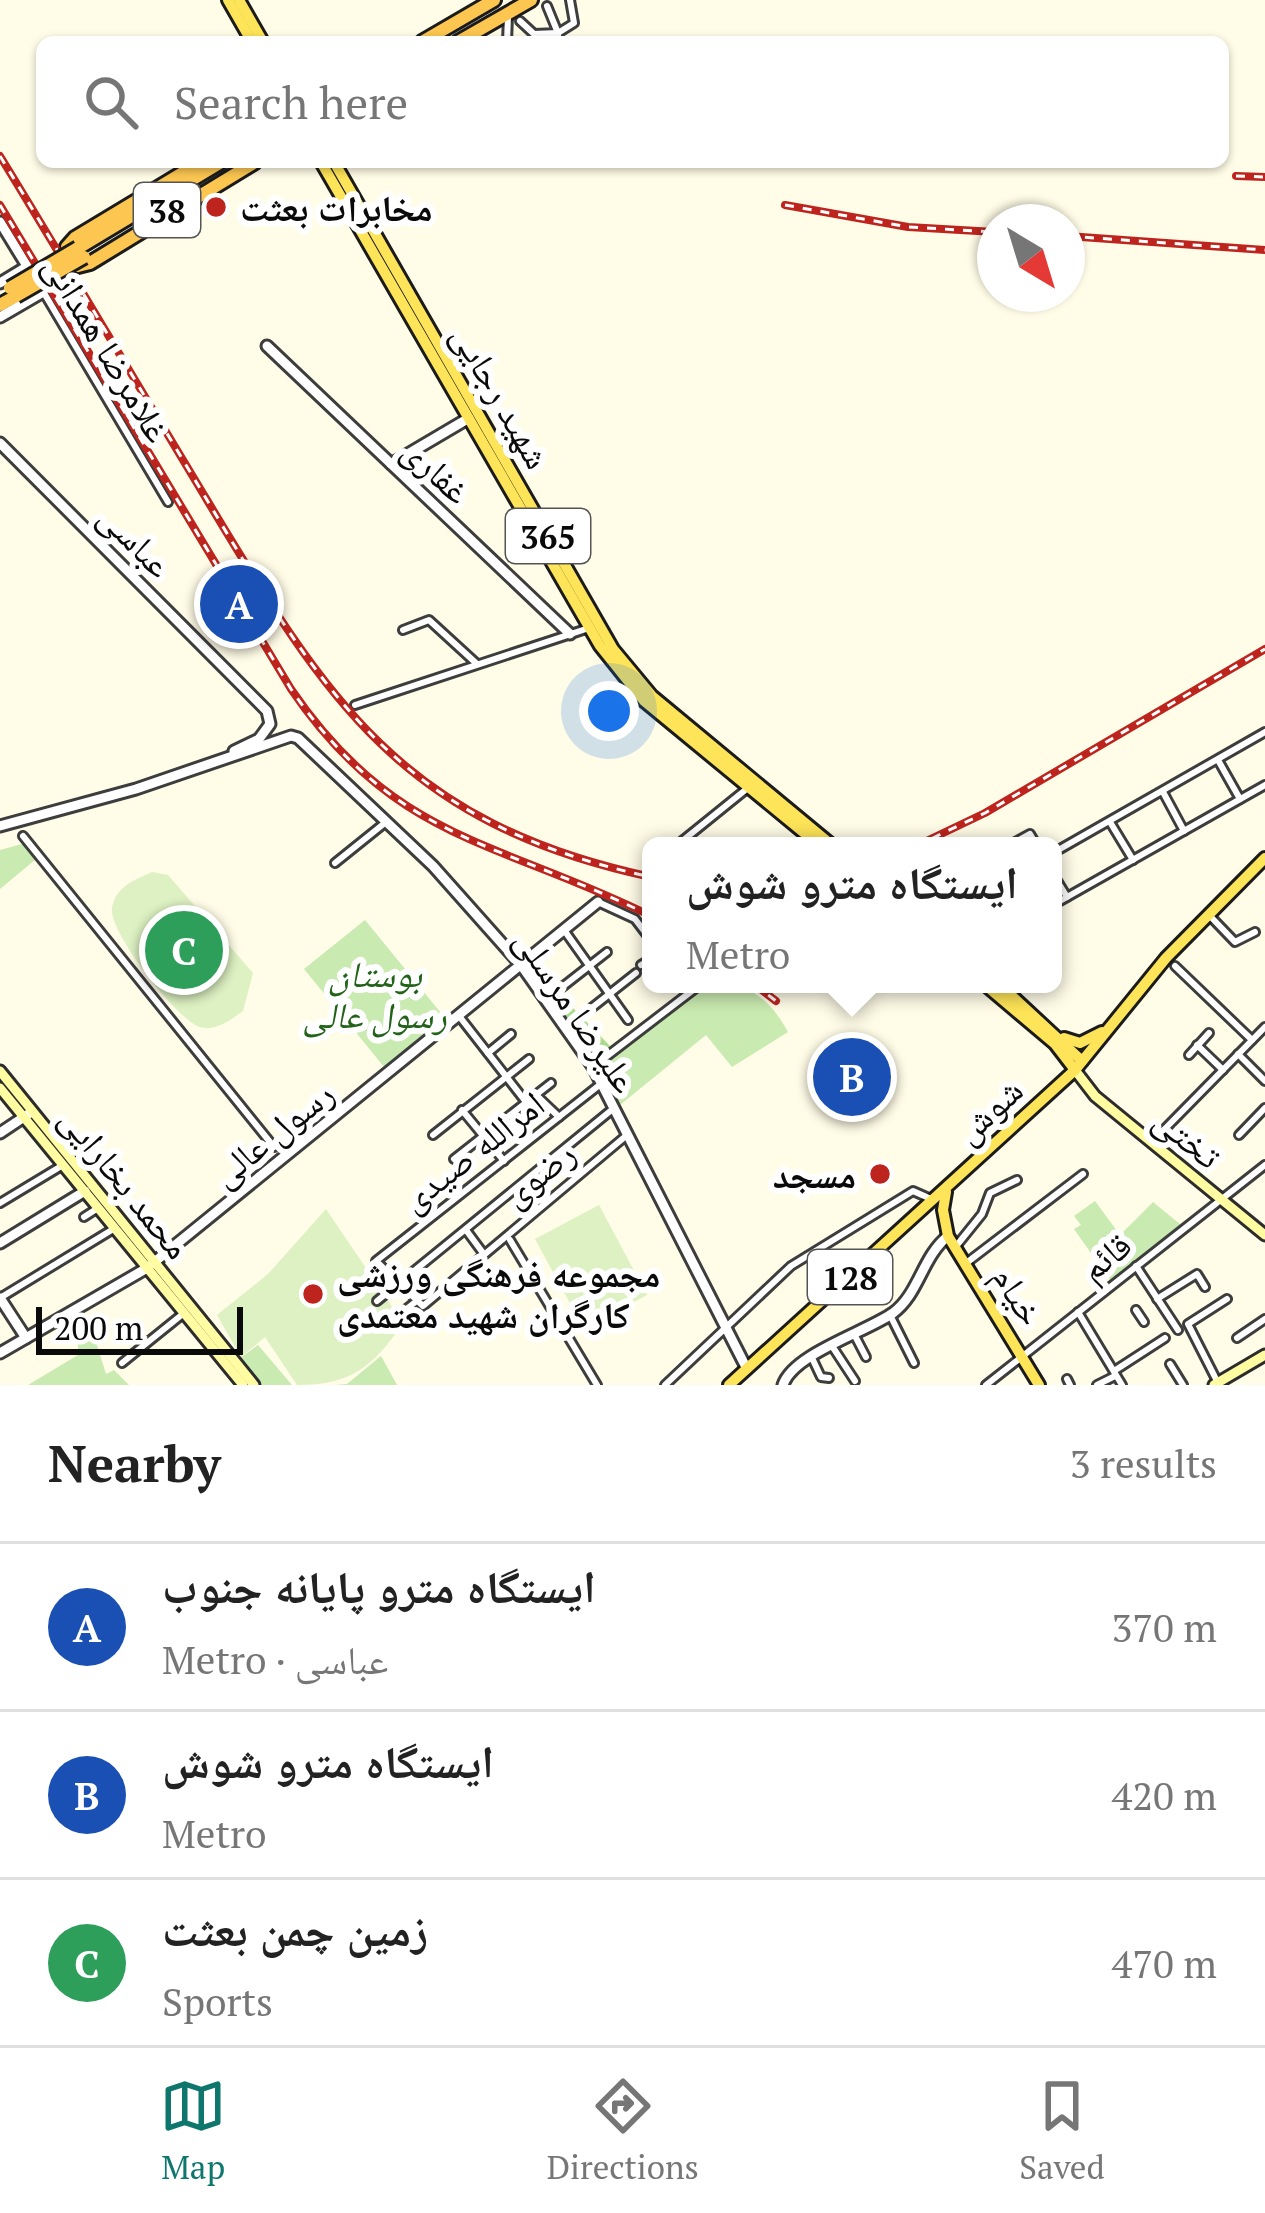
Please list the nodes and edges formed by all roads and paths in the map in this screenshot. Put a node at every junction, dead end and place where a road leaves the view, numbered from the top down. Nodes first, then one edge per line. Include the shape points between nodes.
1 (228, 0) edge
2 (239, 0) edge
3 (494, 0) edge
4 (531, 0) edge
5 (570, 0) edge
6 (548, 6) dead end
7 (514, 17) junction
8 (249, 36) edge
9 (260, 36) edge
10 (432, 36) edge
11 (471, 36) edge
12 (509, 36) edge
13 (537, 36) edge
14 (557, 36) edge
15 (560, 36) edge
16 (191, 168) edge
17 (212, 168) edge
18 (241, 168) edge
19 (242, 168) edge
20 (331, 168) edge
21 (331, 168) edge
22 (0, 222) edge
23 (81, 252) junction
24 (28, 266) junction
25 (6, 290) edge
26 (43, 292) junction
27 (0, 305) edge
28 (0, 317) edge
29 (267, 346) dead end
30 (469, 418) junction
31 (0, 443) edge
32 (392, 464) junction
33 (168, 502) dead end
34 (594, 626) junction
35 (403, 630) dead end
36 (570, 634) junction
37 (477, 664) junction
38 (355, 705) dead end
39 (1264, 734) edge
40 (1217, 759) junction
41 (203, 766) junction
42 (1265, 784) edge
43 (749, 788) junction
44 (1162, 790) junction
45 (1240, 799) junction
46 (1109, 821) junction
47 (386, 822) junction
48 (0, 826) edge
49 (1184, 830) junction
50 (23, 836) dead end
51 (687, 837) edge
52 (809, 837) edge
53 (822, 837) edge
54 (1062, 849) edge
55 (1265, 857) edge
56 (1132, 860) junction
57 (335, 863) dead end
58 (1062, 889) edge
59 (1067, 898) junction
60 (1062, 900) edge
61 (598, 902) joint
62 (1208, 914) junction
63 (642, 928) edge
64 (564, 930) junction
65 (1255, 932) dead end
66 (608, 952) dead end
67 (521, 965) junction
68 (589, 965) junction
69 (642, 966) edge
70 (1175, 966) dead end
71 (561, 988) dead end
72 (688, 993) edge
73 (995, 993) edge
74 (1009, 993) edge
75 (610, 994) junction
76 (584, 1014) dead end
77 (459, 1016) junction
78 (628, 1019) dead end
79 (1109, 1027) junction
80 (1265, 1027) edge
81 (1209, 1033) dead end
82 (511, 1034) dead end
83 (1062, 1037) junction
84 (1252, 1040) junction
85 (1198, 1046) junction
86 (1069, 1052) junction
87 (488, 1053) junction
88 (1189, 1054) dead end
89 (1238, 1054) junction
90 (529, 1059) dead end
91 (593, 1066) junction
92 (1079, 1069) junction
93 (1223, 1070) junction
94 (0, 1071) edge
95 (506, 1076) junction
96 (1265, 1081) edge
97 (550, 1083) dead end
98 (602, 1083) junction
99 (0, 1088) edge
100 (536, 1095) junction
101 (526, 1102) junction
102 (614, 1108) junction
103 (1265, 1108) edge
104 (463, 1110) junction
105 (28, 1114) junction
106 (559, 1117) junction
107 (0, 1133) edge
108 (433, 1135) dead end
109 (627, 1135) junction
110 (1238, 1135) dead end
111 (483, 1136) junction
112 (1151, 1143) junction
113 (274, 1147) dead end
114 (454, 1160) dead end
115 (503, 1161) junction
116 (63, 1165) junction
117 (1265, 1165) edge
118 (1083, 1174) dead end
119 (1017, 1180) dead end
120 (952, 1184) junction
121 (85, 1191) junction
122 (934, 1200) junction
123 (1222, 1200) junction
124 (0, 1203) edge
125 (98, 1208) junction
126 (84, 1216) dead end
127 (115, 1228) junction
128 (466, 1230) junction
129 (1265, 1235) edge
130 (510, 1240) dead end
131 (951, 1242) junction
132 (0, 1243) edge
133 (483, 1253) junction
134 (152, 1264) junction
135 (965, 1264) junction
136 (1136, 1266) junction
137 (400, 1282) junction
138 (1205, 1287) dead end
139 (1157, 1299) junction
140 (1227, 1299) dead end
141 (377, 1301) dead end
142 (421, 1303) junction
143 (2, 1306) edge
144 (1136, 1310) dead end
145 (185, 1312) junction
146 (1078, 1312) junction
147 (400, 1314) dead end
148 (890, 1315) junction
149 (1265, 1319) edge
150 (1144, 1322) dead end
151 (203, 1328) junction
152 (726, 1328) junction
153 (1178, 1330) dead end
154 (854, 1334) junction
155 (26, 1338) junction
156 (1237, 1338) dead end
157 (1166, 1339) dead end
158 (1096, 1341) junction
159 (832, 1346) junction
160 (1083, 1348) dead end
161 (0, 1353) edge
162 (1265, 1354) edge
163 (1021, 1355) junction
164 (866, 1357) dead end
165 (812, 1358) junction
166 (914, 1363) dead end
167 (122, 1364) dead end
168 (1170, 1364) dead end
169 (747, 1369) junction
170 (1115, 1373) junction
171 (829, 1378) dead end
172 (856, 1381) dead end
173 (1177, 1381) edge
174 (788, 1382) edge
175 (1216, 1384) edge
176 (243, 1385) edge
177 (254, 1385) edge
178 (597, 1385) edge
179 (665, 1385) edge
180 (729, 1385) edge
181 (986, 1385) edge
182 (1039, 1385) edge
183 (1097, 1385) edge
184 (1122, 1385) edge

1 - 8 main road
2 - 9 main road
3 - 10 highway
4 - 7 highway
5 - 15 street via 574,23
6 - 14 street
7 - 11 highway
7 - 12 street
7 - 13 street
16 - 19 highway via 75,238 69,259 90,263
17 - 23 highway, 38
18 - 23 highway, 38
20 - 30 main road, شهید رجایی / 365
21 - 34 main road, شهید رجایی / 365
22 - 24 street, غلامرضا همدانی
23 - 25 highway, 38, bridge
24 - 25 street
24 - 26 street, غلامرضا همدانی
25 - 27 highway, 38
26 - 28 street
26 - 33 street, غلامرضا همدانی
29 - 32 street, غفاری
30 - 32 street
30 - 34 main road, شهید رجایی / 365
31 - 41 street, عباسی via 267,711 270,724 260,739
32 - 36 street, غفاری
34 - 36 street
34 - 43 main road, شهید رجایی / 365 via 644,701
34 - 53 main road, شهید رجایی / 365 via 652,696
35 - 37 street via 429,620
36 - 37 street
37 - 38 street
39 - 40 street
40 - 44 street
40 - 45 street
41 - 47 street, علیرضا مرسلی via 291,736
41 - 48 street
42 - 45 street
43 - 51 street
43 - 52 main road, شهید رجایی / 365
44 - 46 street
44 - 49 street
45 - 49 street
46 - 54 street
46 - 56 street
47 - 57 street
47 - 67 street, علیرضا مرسلی
49 - 56 street
50 - 113 street
55 - 62 main road, شوش / 128
56 - 59 street
58 - 59 street
59 - 60 street
61 - 63 street
61 - 64 street, رسول عالی
62 - 65 street via 1235,942
62 - 79 main road, شوش / 128
64 - 67 street, رسول عالی
64 - 68 street
66 - 68 street
67 - 77 street, رسول عالی
67 - 91 street, علیرضا مرسلی
68 - 71 street
68 - 75 street
69 - 75 street
70 - 84 street
72 - 91 street
73 - 86 main road
74 - 83 main road
75 - 76 street
75 - 78 street
77 - 87 street
77 - 134 street, رسول عالی
79 - 83 main road via 1080,1042
79 - 92 main road, شوش / 128
80 - 84 street
81 - 85 street
82 - 87 street
83 - 86 main road
84 - 89 street
85 - 88 street
85 - 93 street
86 - 92 main road
87 - 95 street
89 - 93 street
89 - 96 street
90 - 95 street
91 - 98 street, علیرضا مرسلی
92 - 112 main road, تختی
92 - 120 main road, شوش / 128
93 - 112 street
94 - 105 main road, محمد بخارایی
95 - 101 street
95 - 104 street
97 - 100 street
98 - 102 street, علیرضا مرسلی
98 - 106 street, امرالله صیدی
99 - 105 main road, محمد بخارایی
100 - 101 street
100 - 106 street
101 - 111 street
102 - 109 street, علیرضا مرسلی
102 - 128 street
103 - 110 street
104 - 108 street
104 - 111 street
105 - 107 street
105 - 116 main road, محمد بخارایی
105 - 134 main road, محمد بخارایی
106 - 115 street, امرالله صیدی
109 - 133 street, رضوی
109 - 152 street, علیرضا مرسلی
111 - 114 street
111 - 115 street
112 - 123 main road, تختی
115 - 137 street, امرالله صیدی via 376,1261
116 - 121 main road, محمد بخارایی
116 - 124 street
117 - 123 street, قائم
118 - 135 street
119 - 131 street, شوش via 990,1193 982,1214
120 - 122 main road, شوش / 128
120 - 131 main road via 943,1202
121 - 125 main road, محمد بخارایی
121 - 132 street
122 - 152 street via 914,1191 883,1206 791,1266
122 - 169 main road, شوش / 128
123 - 129 main road, تختی
123 - 136 street, قائم
125 - 126 street
125 - 127 main road, محمد بخارایی
127 - 134 main road, محمد بخارایی
127 - 143 street
128 - 133 street
128 - 137 street
130 - 178 street
131 - 135 main road, خیام
131 - 148 street
133 - 142 street, رضوی
134 - 145 main road, محمد بخارایی
134 - 151 main road, محمد بخارایی
134 - 155 street, رسول عالی
135 - 163 main road, خیام
136 - 139 street
136 - 146 street, قائم
137 - 141 street
137 - 142 street
138 - 139 street via 1197,1274
139 - 153 street
140 - 175 street via 1188,1324
142 - 147 street
143 - 155 street
144 - 150 street
145 - 151 main road, محمد بخارایی
145 - 167 street
146 - 158 street
146 - 163 street, قائم
148 - 154 street
148 - 166 street
149 - 156 street
151 - 176 main road, محمد بخارایی
151 - 177 main road, محمد بخارایی
152 - 169 street, علیرضا مرسلی
152 - 179 street
154 - 159 street
154 - 164 street
155 - 161 street, رسول عالی
157 - 170 street
158 - 160 street
158 - 170 street
159 - 165 street
159 - 172 street
162 - 175 main road
163 - 181 street, قائم
163 - 182 main road, خیام
165 - 171 street
165 - 174 street
168 - 173 street
169 - 180 main road, شوش / 128
170 - 183 street
170 - 184 street

